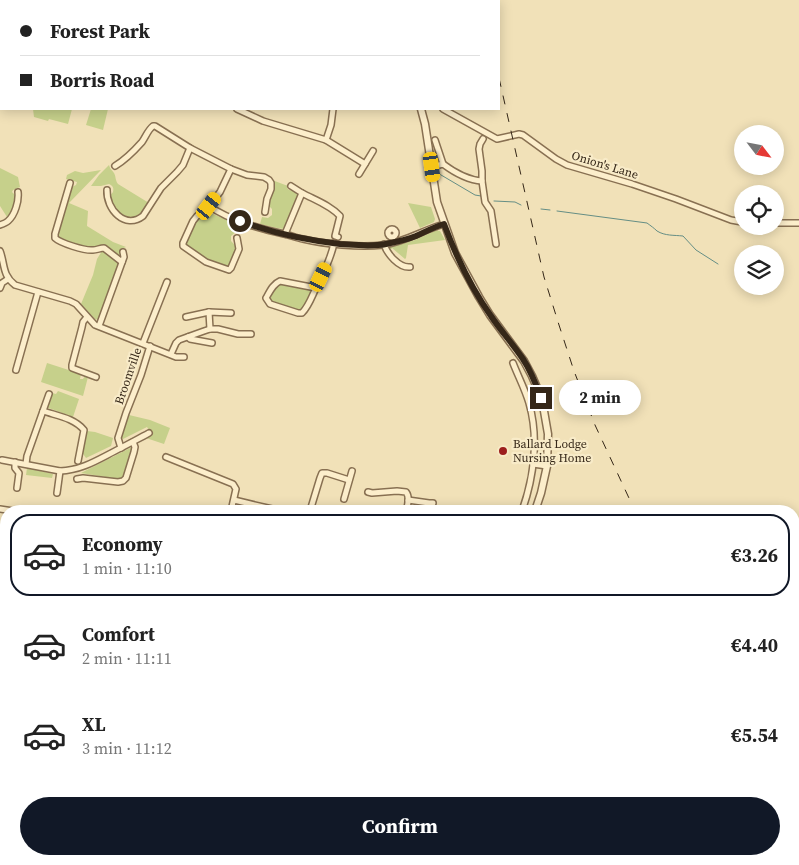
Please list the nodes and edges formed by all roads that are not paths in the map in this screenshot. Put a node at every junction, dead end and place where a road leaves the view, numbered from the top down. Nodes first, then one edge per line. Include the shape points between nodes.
1 (239, 110) edge
2 (333, 110) edge
3 (421, 110) edge
4 (444, 110) edge
5 (483, 139) dead end
6 (326, 140) junction
7 (435, 140) dead end
8 (190, 148) junction
9 (373, 151) dead end
10 (365, 164) junction
11 (443, 164) junction
12 (115, 166) dead end
13 (432, 167) junction
14 (231, 169) junction
15 (359, 174) dead end
16 (482, 181) junction
17 (70, 183) dead end
18 (291, 186) dead end
19 (107, 190) dead end
20 (18, 192) dead end
21 (302, 193) junction
22 (209, 206) junction
23 (265, 212) dead end
24 (734, 221) edge
25 (784, 223) edge
26 (799, 223) edge
27 (444, 224) junction
28 (0, 225) edge
29 (285, 234) junction
30 (338, 237) dead end
31 (237, 238) dead end
32 (334, 243) junction
33 (384, 244) junction
34 (496, 244) dead end
35 (0, 251) edge
36 (123, 252) dead end
37 (122, 262) junction
38 (410, 267) dead end
39 (8, 279) junction
40 (167, 282) dead end
41 (0, 288) edge
42 (316, 288) junction
43 (38, 292) junction
44 (209, 312) junction
45 (231, 313) dead end
46 (87, 317) junction
47 (186, 318) dead end
48 (99, 326) junction
49 (210, 329) junction
50 (251, 334) dead end
51 (188, 337) junction
52 (143, 343) junction
53 (212, 343) dead end
54 (150, 346) junction
55 (171, 354) junction
56 (184, 358) dead end
57 (513, 363) dead end
58 (16, 370) dead end
59 (96, 377) dead end
60 (49, 394) dead end
61 (43, 411) junction
62 (149, 433) dead end
63 (133, 442) junction
64 (121, 448) junction
65 (166, 457) dead end
66 (2, 460) dead end
67 (78, 461) dead end
68 (15, 462) junction
69 (26, 464) junction
70 (533, 464) junction
71 (547, 466) junction
72 (352, 471) dead end
73 (60, 472) junction
74 (77, 480) dead end
75 (349, 480) junction
76 (17, 488) dead end
77 (368, 492) dead end
78 (57, 493) dead end
79 (344, 499) dead end
80 (234, 500) junction
81 (408, 500) junction
82 (433, 503) dead end
83 (233, 505) edge
84 (255, 505) edge
85 (312, 505) edge
86 (407, 505) edge
87 (524, 505) edge
88 (537, 505) edge

1 - 6 street via 263,121
2 - 6 street
3 - 13 street
4 - 24 street, Onion's Lane via 497,139 523,135 570,166
5 - 16 street via 479,149
6 - 10 street
7 - 11 street
8 - 12 street via 153,126 125,160
8 - 14 street
8 - 19 street via 183,164 161,188 140,219 129,221 116,213 108,202
9 - 10 street
10 - 15 street
11 - 13 street
11 - 16 street via 462,176
13 - 27 street
14 - 22 street
14 - 23 street via 269,180 271,189
16 - 34 street
17 - 37 street via 55,238 92,250 104,248
18 - 21 street
20 - 28 street via 13,215
21 - 29 street
21 - 30 street via 340,216 335,236
22 - 29 street via 251,225
22 - 31 street via 196,216 183,246 206,262 229,270 239,249
25 - 26 street
27 - 33 street
27 - 71 street via 478,297 524,361 536,384 547,428
29 - 32 street
32 - 33 street
32 - 42 street
33 - 38 street via 386,251 402,266
35 - 39 street
36 - 37 street
37 - 48 street
39 - 41 street
39 - 43 street, Broomville via 15,285
40 - 52 street
42 - 42 street via 280,281 266,298 270,304 302,313
43 - 46 street, Broomville via 73,302
43 - 58 street
44 - 45 street
44 - 47 street
44 - 49 street
46 - 48 street, Broomville
46 - 59 street via 72,368
48 - 52 street, Broomville
49 - 50 street
49 - 51 street
51 - 53 street
51 - 55 street via 176,343
52 - 54 street, Broomville
54 - 55 street, Broomville
54 - 64 street, Broomville via 118,438
55 - 56 street, Broomville
57 - 70 street via 532,417
60 - 61 street
61 - 67 street via 72,420 84,430
61 - 69 street
62 - 63 street
63 - 64 street
63 - 74 street via 135,447 126,478 118,482
64 - 73 street via 87,466
65 - 80 street via 233,484 236,489
66 - 68 street
68 - 69 street
68 - 76 street via 19,473
69 - 73 street
70 - 71 street
70 - 87 street
71 - 88 street
72 - 75 street
73 - 78 street
75 - 79 street
75 - 85 street via 322,473
77 - 81 street via 406,492
80 - 83 street
80 - 84 street
81 - 82 street
81 - 86 street

